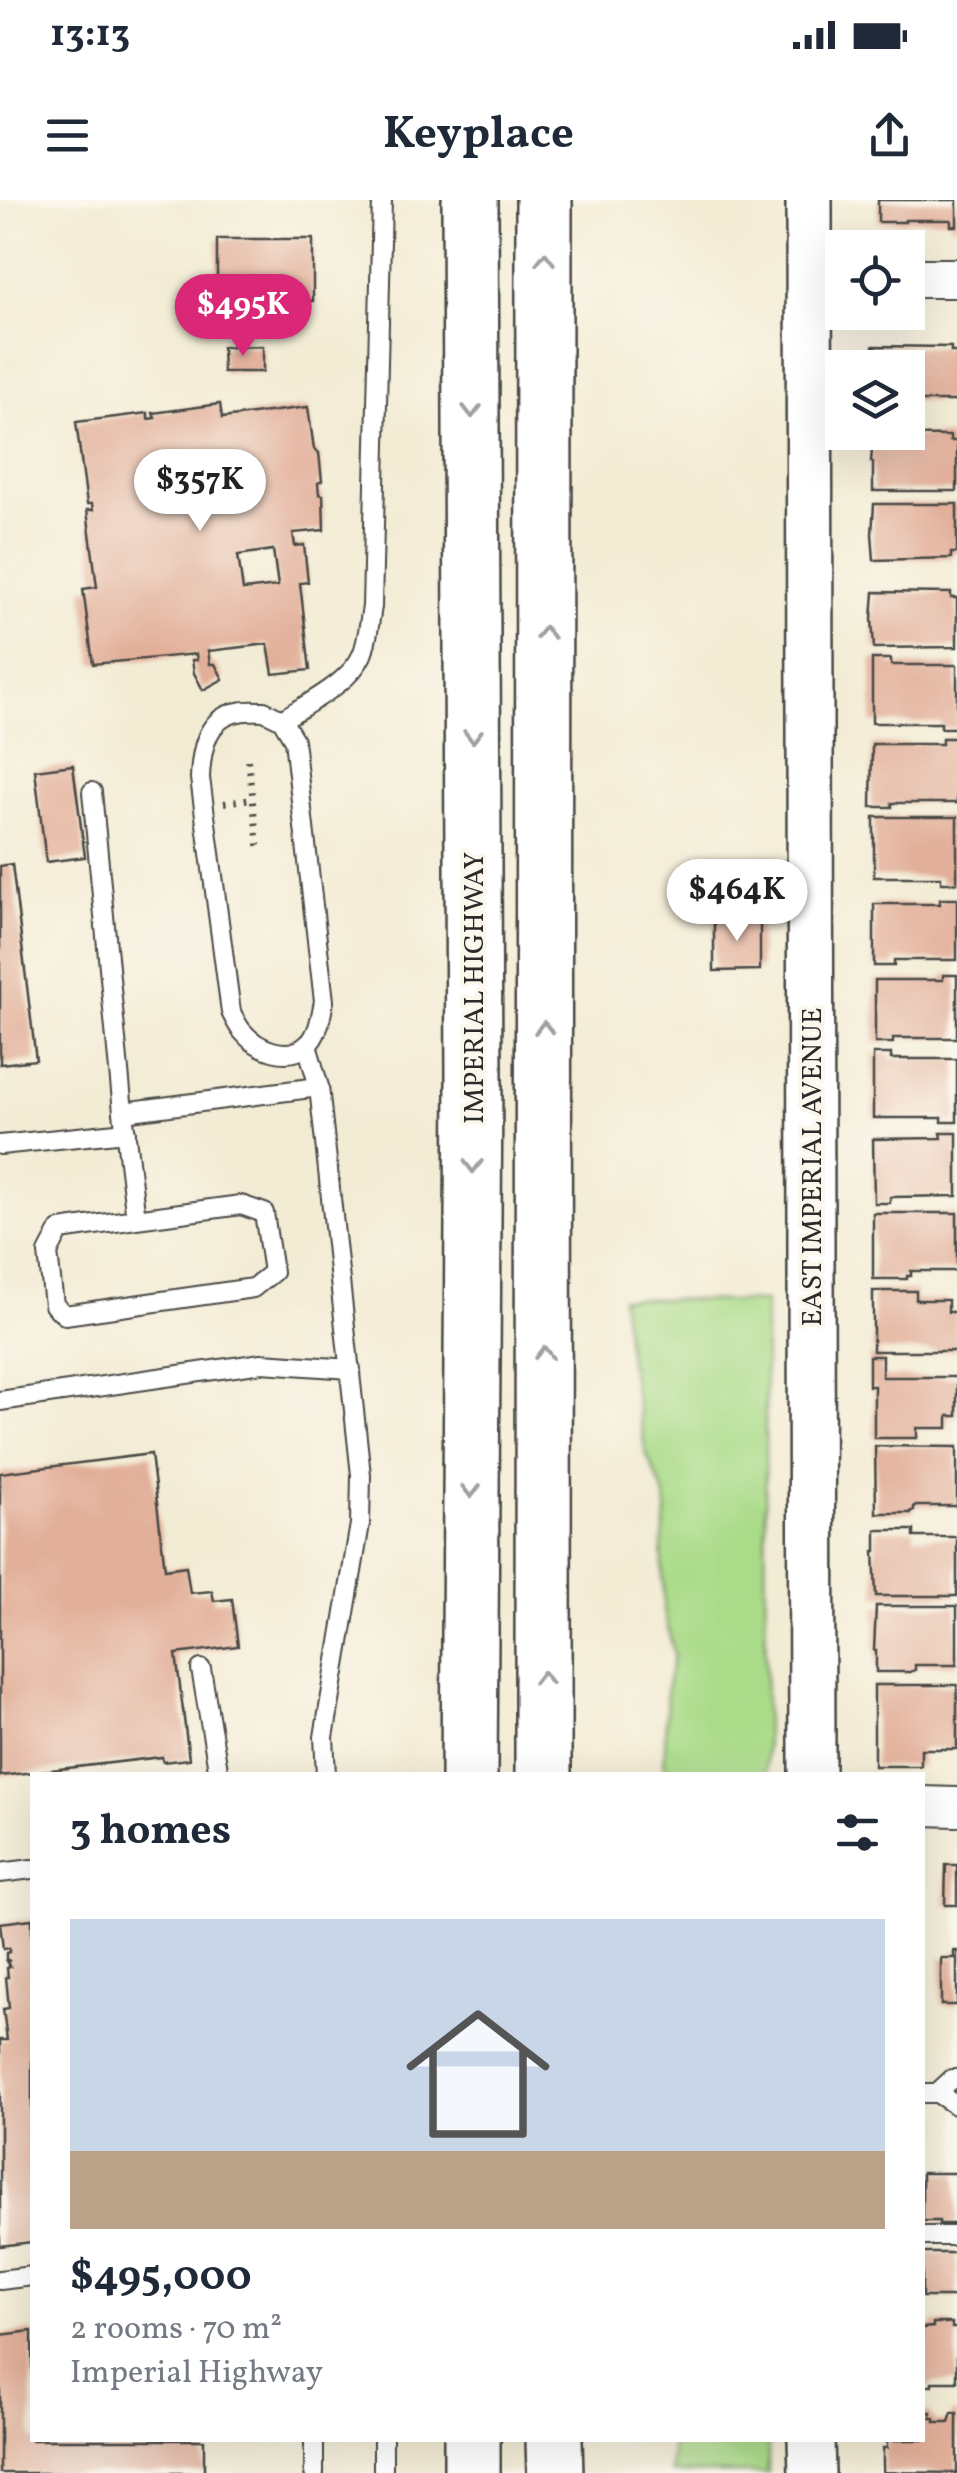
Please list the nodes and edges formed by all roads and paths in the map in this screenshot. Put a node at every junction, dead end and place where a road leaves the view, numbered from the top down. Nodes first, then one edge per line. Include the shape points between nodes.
1 (382, 200) edge
2 (470, 200) edge
3 (544, 200) edge
4 (809, 200) edge
5 (825, 274) edge
6 (925, 278) edge
7 (957, 278) edge
8 (826, 330) edge
9 (282, 720) junction
10 (248, 760) dead end
11 (92, 792) dead end
12 (252, 799) junction
13 (216, 804) dead end
14 (259, 854) dead end
15 (307, 1045) junction
16 (319, 1087) junction
17 (123, 1112) junction
18 (126, 1132) junction
19 (0, 1144) edge
20 (136, 1219) junction
21 (350, 1368) junction
22 (0, 1401) edge
23 (201, 1669) dead end
24 (218, 1772) edge
25 (326, 1772) edge
26 (469, 1772) edge
27 (543, 1772) edge
28 (812, 1772) edge
29 (925, 1806) edge
30 (957, 1807) edge
31 (30, 1869) edge
32 (0, 1872) edge
33 (957, 2079) edge
34 (930, 2093) edge
35 (957, 2106) edge
36 (925, 2236) edge
37 (957, 2236) edge
38 (30, 2276) edge
39 (0, 2280) edge
40 (314, 2442) edge
41 (382, 2442) edge
42 (472, 2442) edge
43 (554, 2442) edge
44 (812, 2442) edge
45 (314, 2473) edge
46 (383, 2473) edge
47 (472, 2473) edge
48 (554, 2473) edge
49 (812, 2473) edge

1 - 9 lane via 372,607 362,656 338,686
2 -> 26 main road, IMPERIAL HIGHWAY
27 -> 3 main road
4 - 5 street, EAST IMPERIAL AVENUE
6 - 7 street
8 - 28 street, EAST IMPERIAL AVENUE
9 - 15 lane via 294,740 324,1001
9 - 15 lane via 264,711 234,712 213,726 201,750 200,778 230,1012 266,1050 288,1054
10 - 12 path
11 - 17 lane
12 - 13 path
12 - 14 path
15 - 16 lane
16 - 17 lane
16 - 21 lane
17 - 18 lane
18 - 19 lane
18 - 20 lane
20 - 20 lane via 240,1205 264,1213 273,1272 254,1288 65,1314 54,1305 48,1253 60,1230
21 - 22 lane via 262,1362
21 - 25 lane via 362,1499 324,1737
23 - 24 lane
29 - 30 street
31 - 32 lane
33 - 34 lane
34 - 35 lane
36 - 37 lane
38 - 39 lane
40 - 45 lane
41 - 46 lane
42 - 47 main road
43 - 48 main road
44 - 49 street

